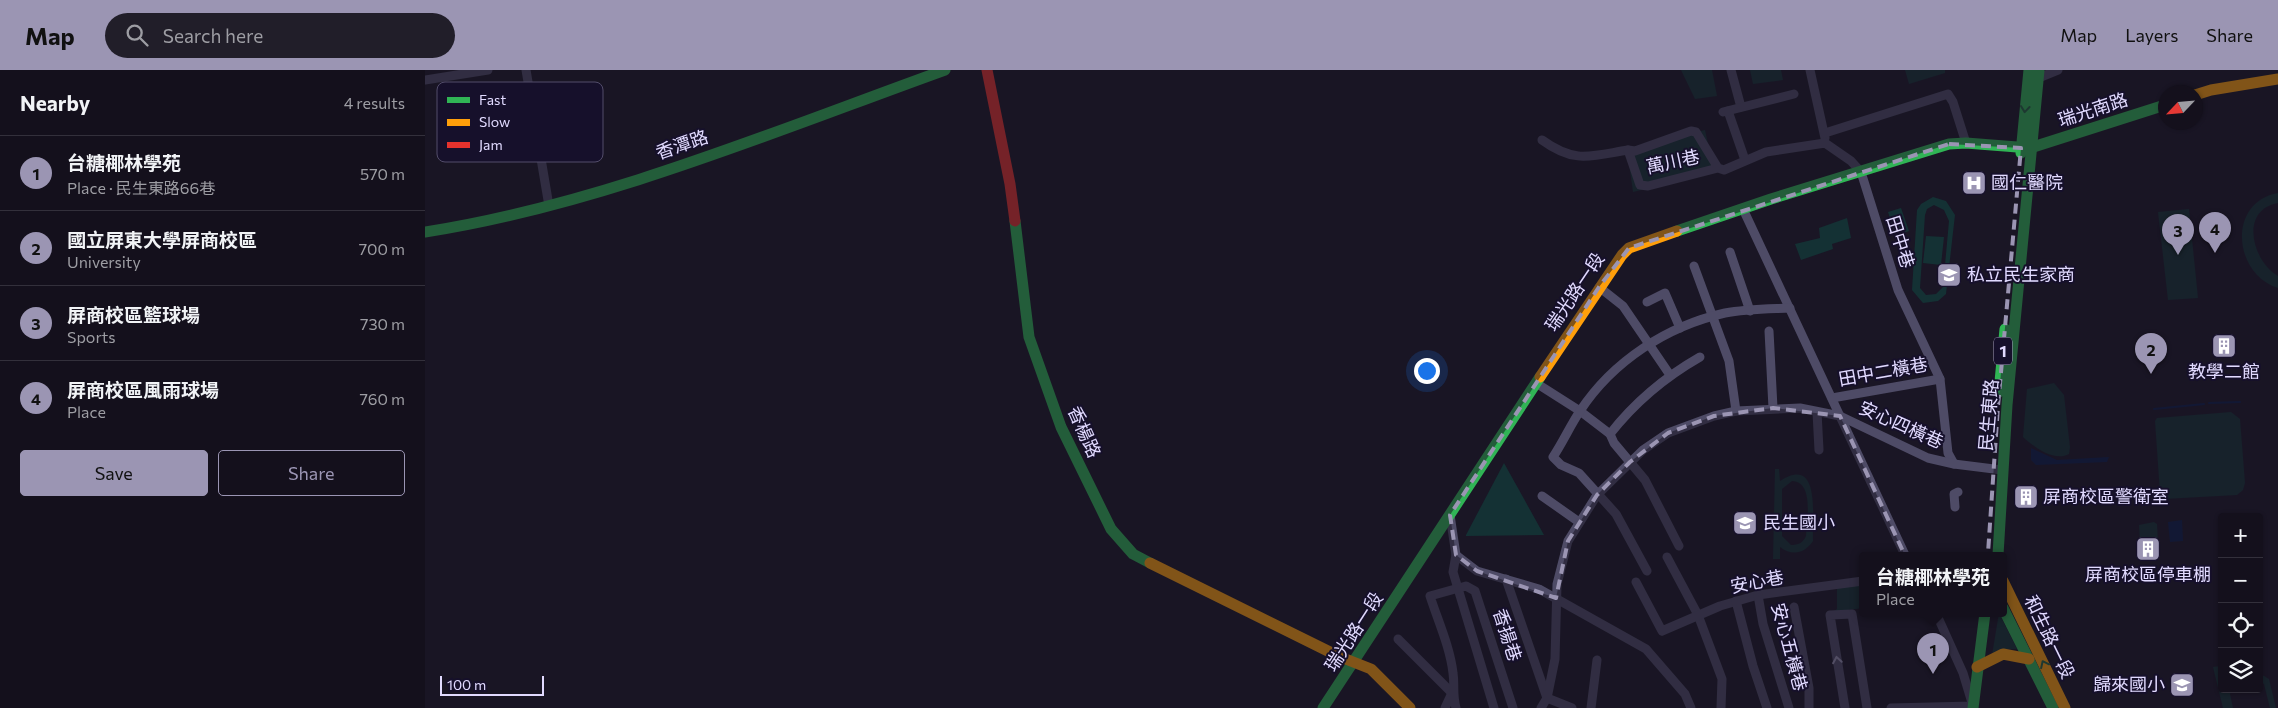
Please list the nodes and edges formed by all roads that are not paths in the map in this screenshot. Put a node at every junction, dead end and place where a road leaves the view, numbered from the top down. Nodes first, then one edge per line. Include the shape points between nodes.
1 (488, 70) edge
2 (945, 70) edge
3 (987, 70) edge
4 (1731, 70) edge
5 (1810, 70) edge
6 (2059, 70) edge
7 (2034, 75) edge
8 (2278, 79) edge
9 (425, 80) edge
10 (2203, 93) edge
11 (1795, 94) dead end
12 (1741, 107) junction
13 (2158, 107) edge
14 (1825, 138) junction
15 (1542, 140) dead end
16 (1966, 143) junction
17 (2026, 148) junction
18 (1628, 150) junction
19 (1745, 160) junction
20 (541, 162) edge
21 (1721, 169) junction
22 (1861, 172) junction
23 (549, 206) junction
24 (1743, 209) junction
25 (425, 232) edge
26 (1730, 252) dead end
27 (1694, 266) dead end
28 (1599, 287) junction
29 (1647, 302) dead end
30 (1789, 308) junction
31 (1750, 311) junction
32 (1713, 317) junction
33 (1680, 328) junction
34 (1769, 331) dead end
35 (1649, 343) junction
36 (1700, 358) dead end
37 (1669, 375) junction
38 (1940, 379) junction
39 (1536, 383) junction
40 (1832, 398) junction
41 (1773, 408) junction
42 (1580, 411) junction
43 (1736, 411) junction
44 (1817, 412) junction
45 (1840, 416) junction
46 (1610, 434) junction
47 (1819, 450) dead end
48 (1630, 462) junction
49 (1954, 464) junction
50 (1998, 468) junction
51 (1958, 492) dead end
52 (1597, 495) junction
53 (1542, 496) dead end
54 (1955, 506) dead end
55 (1450, 515) junction
56 (1579, 522) junction
57 (1679, 546) dead end
58 (1904, 552) edge
59 (1989, 552) edge
60 (1998, 552) edge
61 (1456, 555) junction
62 (1667, 557) dead end
63 (1647, 571) dead end
64 (1506, 579) junction
65 (1636, 582) dead end
66 (1859, 582) edge
67 (1457, 588) junction
68 (2007, 589) edge
69 (1758, 595) junction
70 (1557, 598) junction
71 (1736, 601) junction
72 (1794, 607) dead end
73 (1698, 615) junction
74 (2007, 616) edge
75 (1938, 617) edge
76 (1984, 617) edge
77 (1398, 639) dead end
78 (2029, 659) junction
79 (1597, 660) dead end
80 (1355, 663) junction
81 (1977, 667) junction
82 (1452, 693) junction
83 (1547, 698) junction
84 (1973, 707) edge
85 (1323, 708) edge
86 (1410, 708) edge
87 (1445, 708) edge
88 (1456, 708) edge
89 (1494, 708) edge
90 (1513, 708) edge
91 (1541, 708) edge
92 (1572, 708) edge
93 (1591, 708) edge
94 (1691, 708) edge
95 (1721, 708) edge
96 (1767, 708) edge
97 (1789, 708) edge
98 (1809, 708) edge
99 (1845, 708) edge
100 (1867, 708) edge
101 (1891, 708) edge
102 (2053, 708) edge
103 (2065, 708) edge

1 - 9 street
2 - 23 street, 香潭路 via 677,166
3 - 80 street, 香楊路 via 1010,184 1029,336 1061,427 1111,529 1133,554
4 - 12 street
5 - 14 street
6 - 7 street
7 - 17 street, 民生東路 / 1
8 - 10 street
11 - 12 street
12 - 19 street via 1725,111
13 - 17 street, 瑞光南路
14 - 16 street via 1947,94 1953,102
14 - 19 street
14 - 22 street
15 - 18 street, 萬川巷 via 1558,152 1577,156
16 - 17 street, 瑞光路一段
16 - 22 street, 瑞光路一段 via 1949,144
17 - 50 street, 民生東路 / 1
18 - 21 street, 萬川巷 via 1635,151 1695,132
18 - 21 street, 萬川巷 via 1640,185 1648,186
19 - 21 street
20 - 23 street
22 - 24 street, 瑞光路一段
22 - 38 street, 田中巷 via 1898,290
23 - 25 street, 香潭路 via 484,223
24 - 28 street, 瑞光路一段 via 1629,248
24 - 30 street
26 - 31 street
27 - 32 street
28 - 35 street via 1623,306
28 - 39 street, 瑞光路一段
29 - 33 street via 1665,293
30 - 31 street
30 - 40 street
31 - 32 street
32 - 33 street
32 - 43 street via 1729,361
33 - 35 street
34 - 41 street
35 - 37 street
35 - 42 street via 1615,370
36 - 37 street
37 - 46 street via 1625,414
38 - 40 street, 田中二橫巷
38 - 49 street, 田中巷 via 1948,453
39 - 42 street
39 - 55 street, 瑞光路一段
40 - 45 street
41 - 43 street, 安心四橫巷
41 - 44 street, 安心四橫巷
42 - 46 street
42 - 52 street via 1553,457 1579,473
43 - 48 street, 安心四橫巷 via 1668,434
44 - 45 street, 安心四橫巷
44 - 47 street
45 - 49 street, 安心四橫巷 via 1929,458
45 - 58 street
46 - 48 street
48 - 52 street, 安心四橫巷
48 - 57 street via 1645,480
49 - 50 street, 安心四橫巷
50 - 59 street, 民生東路 / 1
50 - 60 street, 民生東路 / 1
51 - 54 street via 1954,494
52 - 56 street
52 - 63 street via 1616,514
53 - 56 street
55 - 61 street
55 - 80 street, 瑞光路一段
56 - 70 street via 1568,541 1557,584
61 - 64 street, 香揚巷 via 1477,571
61 - 67 street via 1453,572
62 - 73 street
64 - 70 street, 香揚巷
64 - 83 street, 香揚巷
65 - 73 street, 安心巷 via 1661,631
66 - 69 street, 安心巷
67 - 82 street via 1430,596 1450,656
67 - 89 street
67 - 90 street, 香揚巷 via 1466,586 1475,591
103 -> 68 street, 和生路一段
69 - 71 street, 安心巷
69 - 97 street, 安心五橫巷 via 1763,624
70 - 83 street via 1555,659
70 - 94 street, 香揚巷 via 1646,650 1685,694
71 - 73 street, 安心巷
71 - 96 street
72 - 98 street via 1809,688
73 - 95 street via 1722,679
74 - 78 street, 和生路一段
75 - 84 street via 1963,673
76 - 81 street
77 - 82 street
78 - 81 street via 2003,654
78 - 102 street, 和生路一段
79 - 93 street
80 - 85 street, 瑞光路一段
80 - 86 street via 1371,669
81 - 84 street
82 - 87 street
82 - 88 street
83 - 91 street
83 - 92 street
84 - 101 street
99 -> 100 street via 1830,615 1852,614

